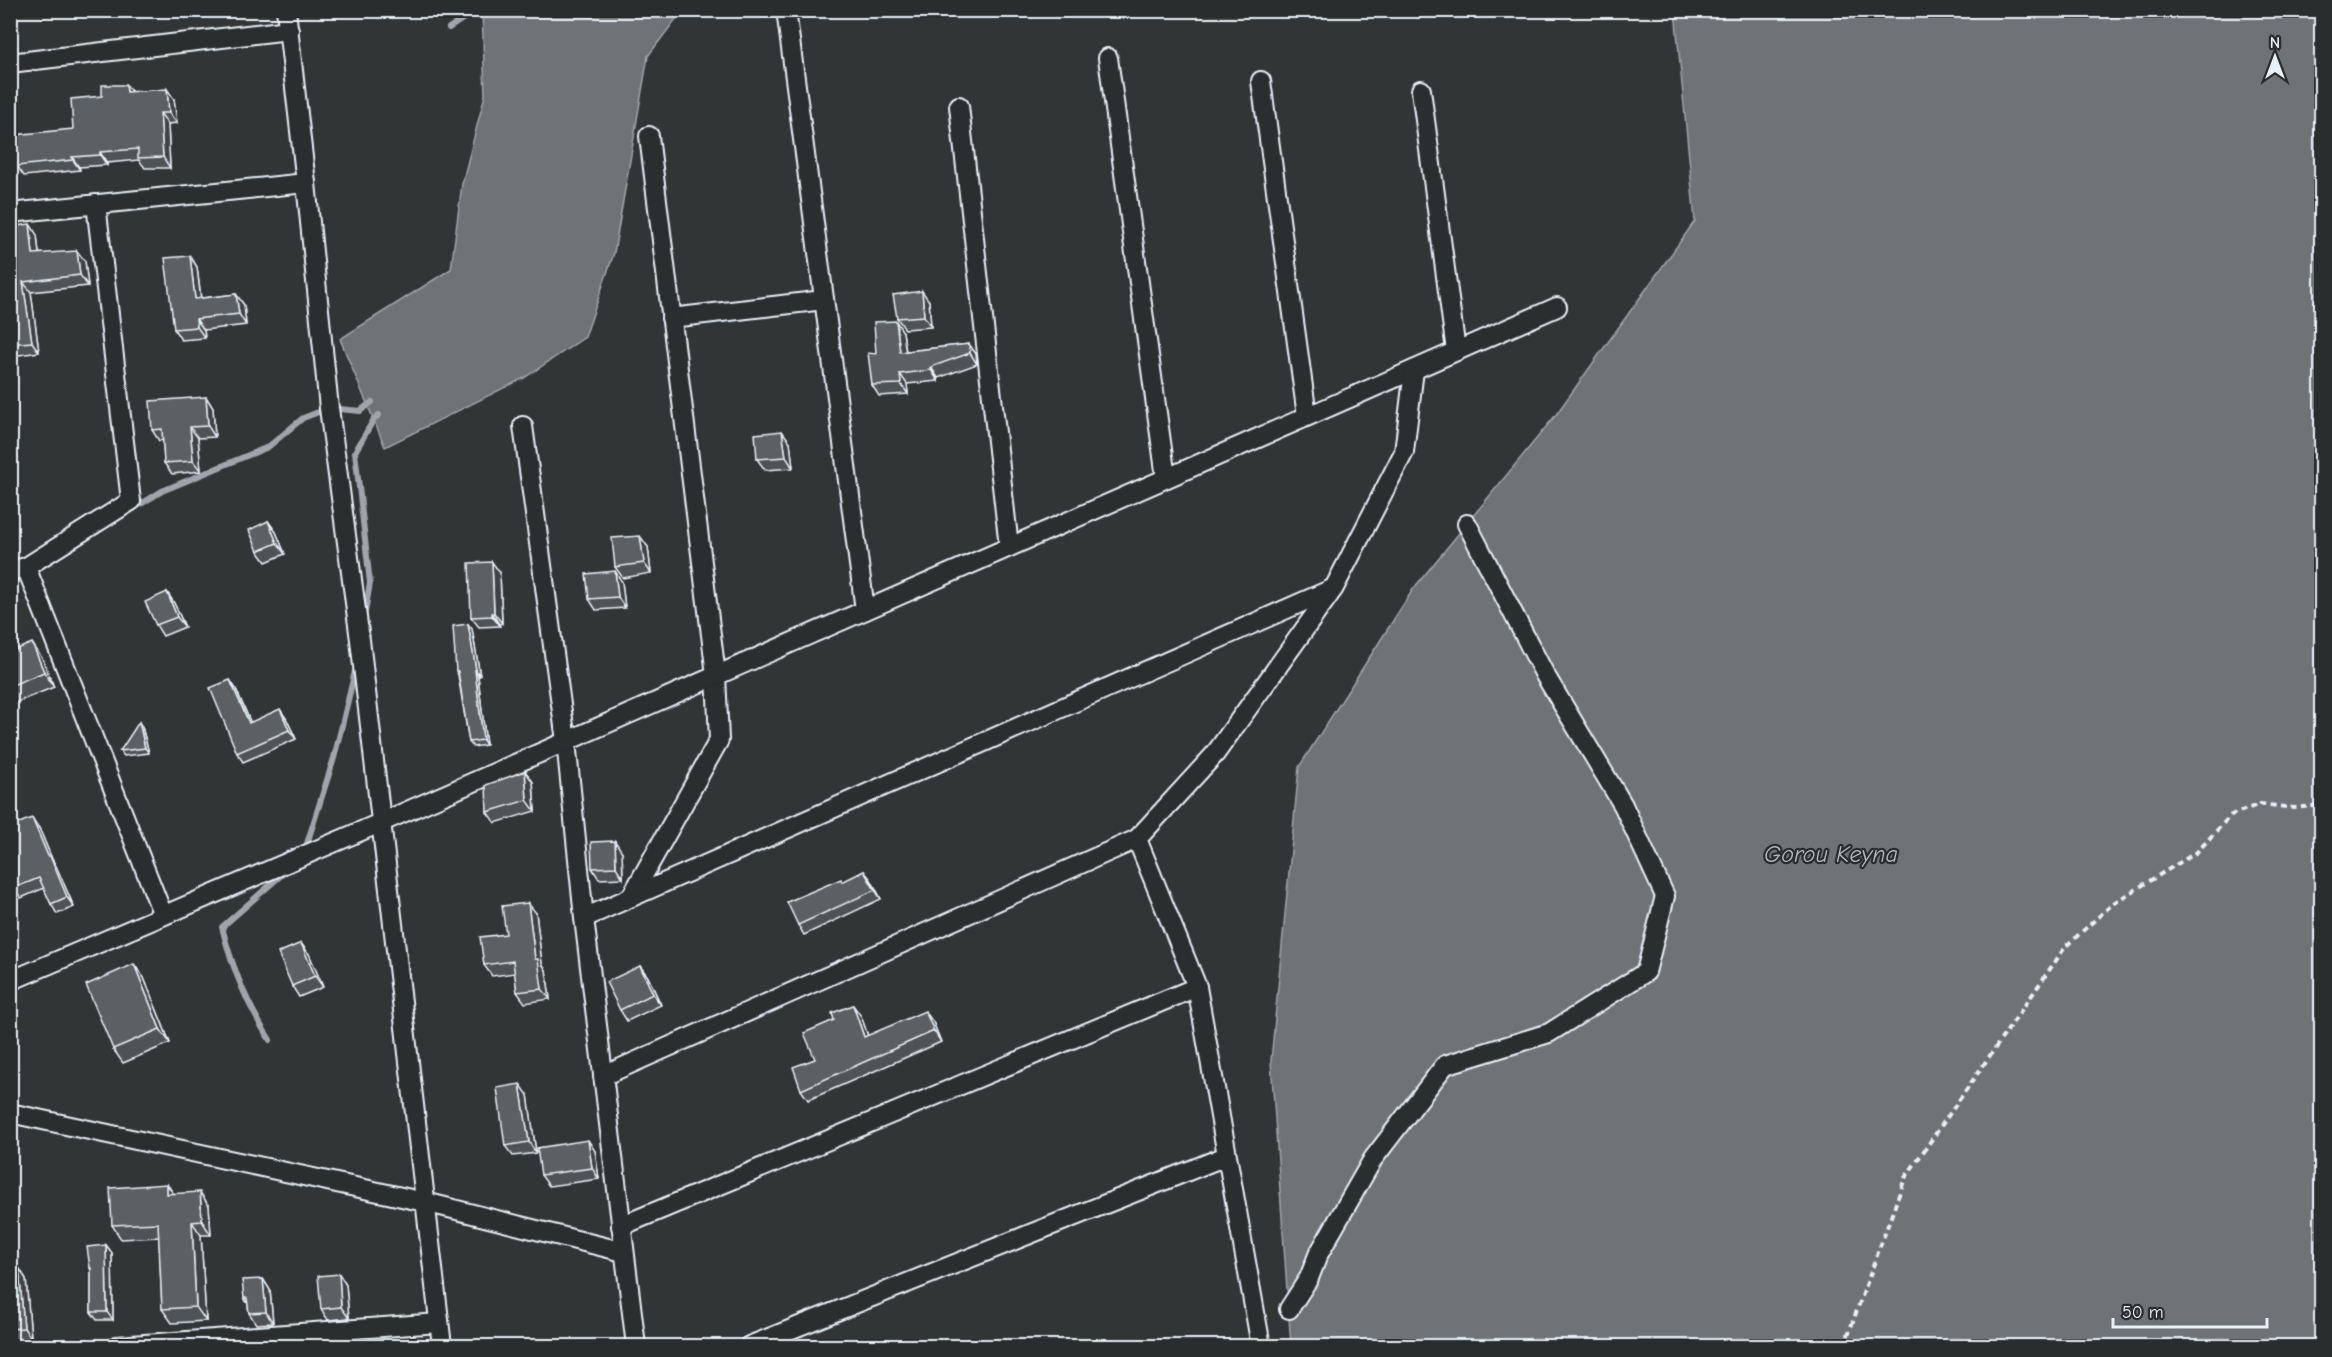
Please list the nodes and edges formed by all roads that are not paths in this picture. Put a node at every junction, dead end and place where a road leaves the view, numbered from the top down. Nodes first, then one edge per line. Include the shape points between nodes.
1 (286, 10) edge
2 (786, 10) edge
3 (289, 30) junction
4 (1108, 58) dead end
5 (10, 63) edge
6 (1261, 81) dead end
7 (1420, 90) dead end
8 (959, 106) dead end
9 (648, 136) dead end
10 (306, 183) junction
11 (96, 204) junction
12 (10, 213) edge
13 (824, 300) junction
14 (1557, 307) dead end
15 (671, 318) junction
16 (1456, 351) junction
17 (1414, 370) junction
18 (1307, 416) junction
19 (523, 426) dead end
20 (1166, 478) junction
21 (1467, 524) dead end
22 (1009, 547) junction
23 (18, 569) edge
24 (1334, 588) junction
25 (865, 610) junction
26 (716, 675) junction
27 (566, 741) junction
28 (380, 823) junction
29 (1137, 839) junction
30 (631, 897) junction
31 (163, 915) junction
32 (584, 918) junction
33 (10, 981) edge
34 (1197, 987) junction
35 (603, 1076) junction
36 (10, 1113) edge
37 (1226, 1156) junction
38 (425, 1202) junction
39 (621, 1226) junction
40 (624, 1252) junction
41 (1289, 1309) dead end
42 (439, 1323) junction
43 (1256, 1346) edge
44 (117, 1347) edge
45 (442, 1347) edge
46 (636, 1347) edge
47 (749, 1347) edge

1 - 3 street
2 - 13 street
3 - 5 street
3 - 10 street
4 - 20 street
6 - 18 street
7 - 16 street
8 - 22 street
9 - 15 street
10 - 11 street
10 - 28 street
11 - 12 street
11 - 23 street via 131,501
13 - 15 street
13 - 25 street
14 - 16 street
15 - 26 street
16 - 17 street
17 - 18 street
17 - 24 street via 1404,452
18 - 20 street
19 - 27 street
20 - 22 street
21 - 41 street via 1545,675 1623,805 1665,896 1646,972 1549,1033 1445,1065 1374,1159
22 - 25 street
23 - 31 street
24 - 29 street via 1215,754
24 - 30 street
25 - 26 street
26 - 27 street
26 - 30 street via 719,740
27 - 28 street
27 - 32 street
28 - 31 street
28 - 38 street
29 - 34 street
29 - 35 street
30 - 32 street
31 - 33 street
32 - 35 street
34 - 37 street
34 - 39 street
35 - 39 street
36 - 38 street
37 - 43 street
37 - 47 street
38 - 40 street
38 - 42 street
39 - 40 street
40 - 46 street
42 - 44 street
42 - 45 street

